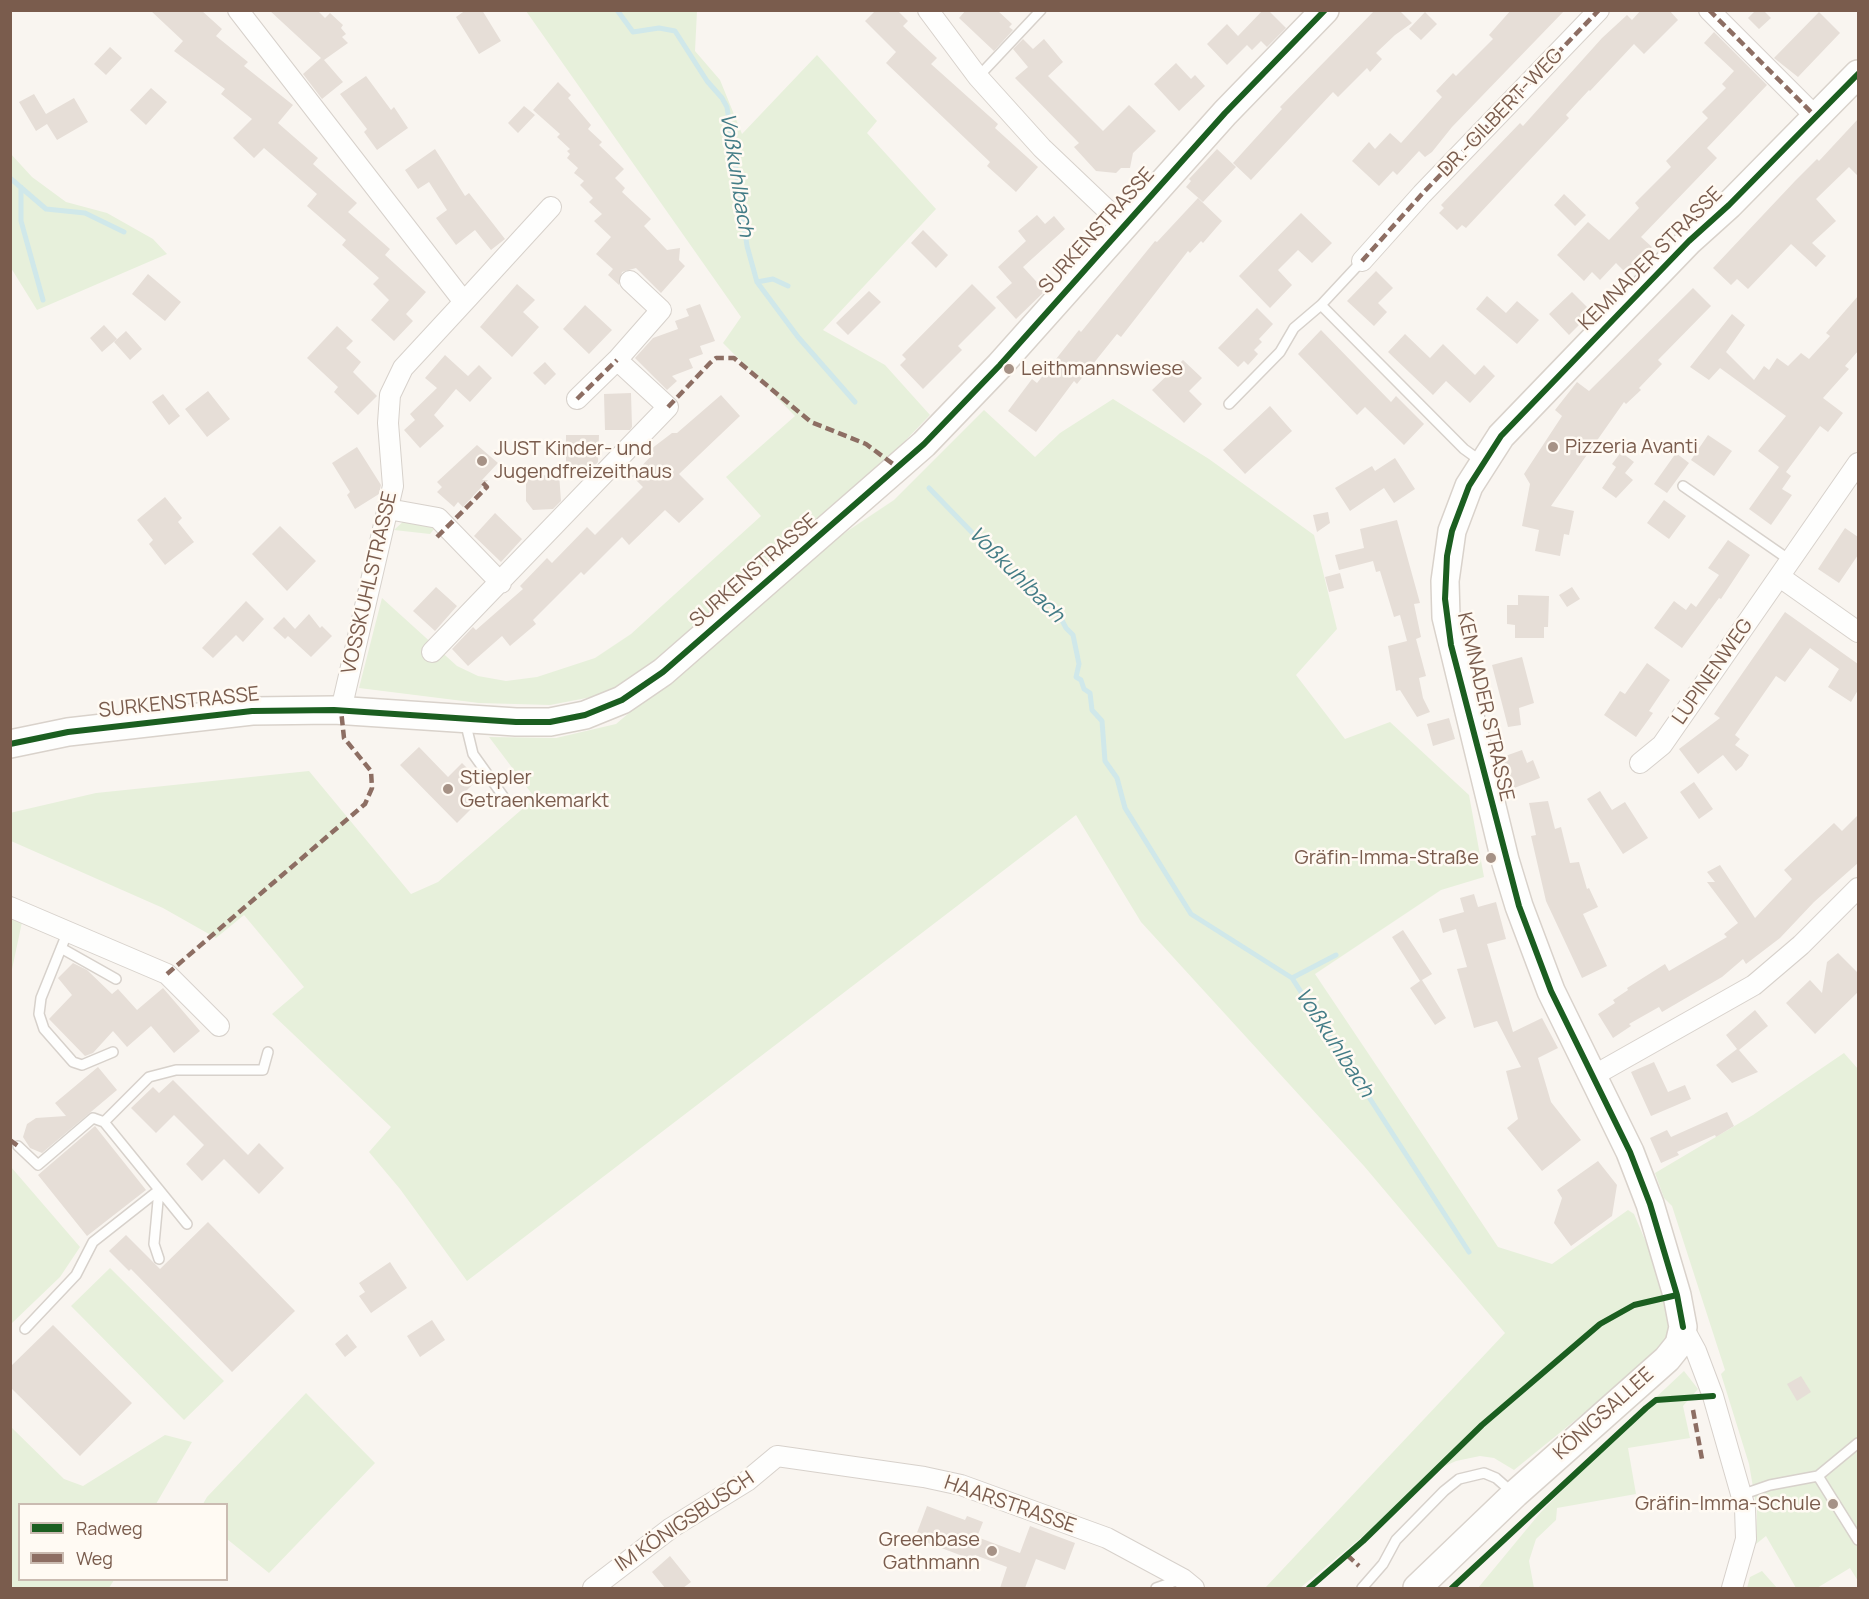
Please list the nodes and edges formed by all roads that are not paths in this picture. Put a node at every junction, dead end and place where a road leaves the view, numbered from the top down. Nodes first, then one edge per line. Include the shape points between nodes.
1 (238, 10) edge
2 (928, 10) edge
3 (1041, 10) edge
4 (1599, 10) edge
5 (1708, 10) edge
6 (1314, 14) edge
7 (1858, 74) edge
8 (978, 78) junction
9 (1816, 117) junction
10 (551, 207) dead end
11 (1124, 226) junction
12 (1362, 261) joint
13 (630, 281) dead end
14 (464, 302) junction
15 (1321, 305) junction
16 (617, 360) junction
17 (577, 399) dead end
18 (1229, 404) dead end
19 (1482, 462) junction
20 (1858, 463) edge
21 (1683, 486) dead end
22 (388, 509) junction
23 (1785, 569) junction
24 (501, 583) junction
25 (1858, 632) edge
26 (432, 652) dead end
27 (341, 710) junction
28 (464, 718) junction
29 (10, 744) edge
30 (1640, 763) dead end
31 (503, 796) dead end
32 (1858, 888) edge
33 (10, 908) edge
34 (64, 939) junction
35 (116, 978) dead end
36 (219, 1026) dead end
37 (113, 1052) dead end
38 (268, 1052) dead end
39 (1593, 1076) junction
40 (104, 1122) junction
41 (18, 1146) dead end
42 (159, 1190) junction
43 (187, 1224) dead end
44 (159, 1259) dead end
45 (1683, 1327) junction
46 (25, 1329) dead end
47 (1858, 1443) edge
48 (777, 1456) joint
49 (1818, 1476) junction
50 (1515, 1494) junction
51 (1741, 1496) junction
52 (1858, 1539) edge
53 (1189, 1584) edge
54 (593, 1588) edge
55 (1156, 1588) edge
56 (1362, 1588) edge
57 (1417, 1588) edge
58 (1732, 1588) edge

1 - 14 street
2 - 8 street
3 - 8 lane
4 - 12 street, DR.-GILBERT-WEG via 1398,212
5 - 9 street
6 - 11 main road, SURKENSTRASSE
7 - 9 main road, KEMNADER STRASSE
8 - 11 street via 1042,148
9 - 19 main road, KEMNADER STRASSE via 1551,382
10 - 14 street, VOSSKUHLSTRASSE
11 - 28 main road, SURKENSTRASSE via 924,444 663,672 622,700 585,715 550,722
12 - 15 lane
13 - 16 street via 661,310
14 - 22 street, VOSSKUHLSTRASSE via 403,368 390,395 393,486
15 - 18 lane via 1294,328 1280,352
15 - 19 lane via 1464,449
16 - 17 street
16 - 24 street via 668,407
19 - 39 main road, KEMNADER STRASSE via 1460,506 1447,556 1445,599 1451,645 1519,906 1551,991
20 - 23 street, LUPINENWEG
21 - 23 lane
22 - 24 street via 438,518
22 - 27 street, VOSSKUHLSTRASSE
23 - 25 street
23 - 30 street, LUPINENWEG via 1662,745
24 - 26 street
27 - 28 main road, SURKENSTRASSE
27 - 29 main road, SURKENSTRASSE via 252,711 68,732
28 - 31 lane via 473,754
32 - 39 street via 1754,985
33 - 34 street
34 - 35 lane
34 - 36 street via 167,975
34 - 37 lane via 41,998 39,1014 44,1029 73,1062 82,1065
38 - 40 lane via 263,1070 176,1070 149,1077
39 - 45 main road, KEMNADER STRASSE via 1650,1204
40 - 41 lane via 93,1118 38,1165
40 - 42 lane
42 - 43 lane
42 - 44 lane via 154,1244
42 - 46 lane via 93,1242 76,1275
45 - 50 main road, KÖNIGSALLEE via 1679,1344 1667,1359
45 - 51 street, KEMNADER STRASSE via 1713,1396
47 - 49 lane
48 - 53 street, HAARSTRASSE via 961,1485 1107,1538
48 - 54 street, IM KÖNIGSBUSCH via 747,1481 671,1528
49 - 51 lane via 1770,1485
49 - 52 lane
50 - 56 lane via 1484,1473 1459,1479 1396,1540 1383,1564
50 - 57 main road, KÖNIGSALLEE
51 - 58 street, KEMNADER STRASSE via 1746,1539
53 - 55 lane

